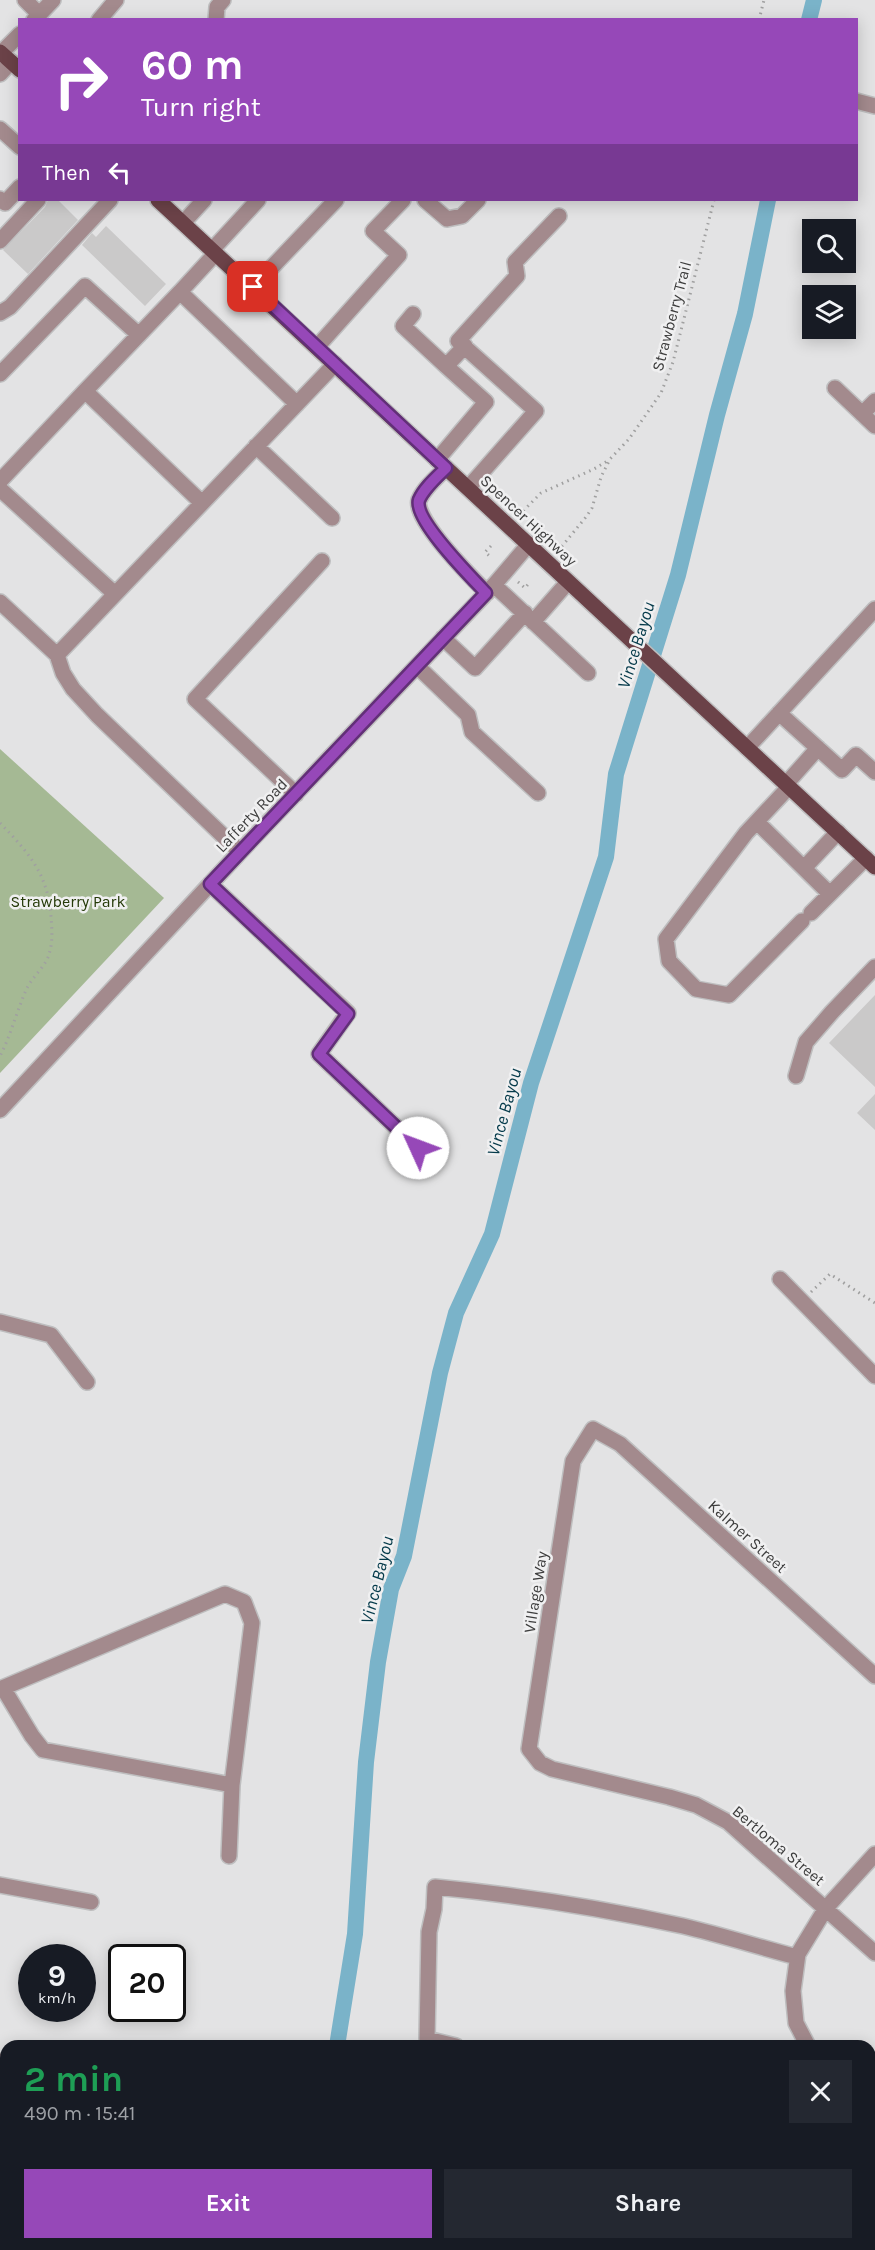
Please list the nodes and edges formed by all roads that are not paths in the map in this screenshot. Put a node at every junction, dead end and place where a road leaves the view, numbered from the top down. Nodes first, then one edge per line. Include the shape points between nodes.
1 (25, 0) edge
2 (53, 0) edge
3 (116, 0) edge
4 (222, 0) edge
5 (37, 16) edge
6 (101, 18) edge
7 (216, 18) edge
8 (18, 38) edge
9 (8, 59) edge
10 (0, 74) edge
11 (858, 102) edge
12 (875, 106) edge
13 (0, 129) edge
14 (18, 145) edge
15 (18, 190) edge
16 (0, 199) edge
17 (37, 201) edge
18 (109, 201) edge
19 (159, 201) edge
20 (203, 201) edge
21 (257, 201) edge
22 (335, 201) edge
23 (402, 201) edge
24 (426, 201) edge
25 (477, 201) edge
26 (559, 216) dead end
27 (183, 223) junction
28 (0, 241) edge
29 (214, 252) junction
30 (253, 287) junction
31 (180, 292) junction
32 (0, 313) edge
33 (413, 314) dead end
34 (139, 335) junction
35 (465, 346) junction
36 (317, 347) junction
37 (335, 364) junction
38 (446, 366) junction
39 (0, 375) edge
40 (835, 388) dead end
41 (85, 391) junction
42 (875, 401) edge
43 (297, 404) junction
44 (862, 414) junction
45 (875, 426) edge
46 (256, 446) junction
47 (442, 464) junction
48 (0, 481) edge
49 (468, 488) junction
50 (0, 489) edge
51 (202, 503) junction
52 (332, 518) dead end
53 (529, 544) junction
54 (322, 561) dead end
55 (568, 582) junction
56 (490, 589) junction
57 (115, 594) junction
58 (0, 602) edge
59 (875, 609) edge
60 (529, 617) junction
61 (443, 638) junction
62 (57, 655) junction
63 (417, 666) junction
64 (588, 673) dead end
65 (779, 713) junction
66 (747, 748) junction
67 (818, 748) junction
68 (875, 772) edge
69 (787, 786) junction
70 (538, 793) dead end
71 (296, 794) junction
72 (757, 822) junction
73 (838, 832) junction
74 (240, 852) junction
75 (870, 862) edge
76 (804, 868) junction
77 (210, 884) junction
78 (830, 894) junction
79 (875, 967) edge
80 (796, 1076) dead end
81 (0, 1110) edge
82 (418, 1148) dead end
83 (780, 1279) dead end
84 (1, 1323) edge
85 (875, 1376) edge
86 (87, 1382) dead end
87 (593, 1429) joint
88 (875, 1676) edge
89 (1, 1689) edge
90 (540, 1763) joint
91 (232, 1785) junction
92 (875, 1854) edge
93 (229, 1856) dead end
94 (0, 1885) edge
95 (91, 1902) dead end
96 (826, 1908) junction
97 (875, 1953) edge
98 (797, 1957) junction
99 (431, 2040) edge
100 (805, 2040) edge

1 - 5 street
2 - 5 street
3 - 6 street
4 - 7 street
8 - 9 street
9 - 10 street
11 - 12 street
13 - 14 street
15 - 16 street via 5,203
17 - 28 street
18 - 32 street
19 - 27 main road, Spencer Highway
20 - 27 street
21 - 29 street
22 - 30 street
23 - 36 street via 373,231 399,255
24 - 25 street via 447,219 462,216
26 - 35 street via 515,262 517,276 458,341
27 - 29 main road, Spencer Highway
29 - 30 main road, Spencer Highway
29 - 31 street
30 - 36 main road, Spencer Highway
31 - 34 street
31 - 43 street
33 - 38 street via 403,326
34 - 39 street via 85,286
34 - 41 street
35 - 38 street
35 - 49 street via 537,411
36 - 37 main road, Spencer Highway
37 - 43 street
37 - 47 main road, Spencer Highway
38 - 47 street via 486,402
40 - 44 street
41 - 48 street
41 - 51 street
42 - 44 street
43 - 46 street
44 - 45 street
46 - 51 street
46 - 52 street
47 - 49 main road, Spencer Highway
47 - 56 street via 424,491 418,510 461,567
49 - 53 main road, Spencer Highway
50 - 57 street
51 - 57 street
53 - 55 main road, Spencer Highway
53 - 56 street, Lafferty Road
54 - 71 street via 195,699
55 - 60 street
55 - 66 main road, Spencer Highway
56 - 60 street
56 - 61 street, Lafferty Road
57 - 62 street
58 - 62 street
59 - 65 street
60 - 61 street via 475,668
60 - 64 street
61 - 63 street, Lafferty Road
62 - 74 street via 63,674 97,715
63 - 70 street via 468,715 472,732
63 - 71 street, Lafferty Road
65 - 66 street
65 - 67 street
66 - 69 main road, Spencer Highway
67 - 68 street via 842,770 856,755
67 - 69 street
69 - 72 street
69 - 73 main road, Spencer Highway
71 - 74 street, Lafferty Road
72 - 76 street
72 - 78 street via 666,939 669,961 696,989 729,995
73 - 75 main road, Spencer Highway
73 - 76 street
74 - 77 street, Lafferty Road
75 - 78 street
76 - 78 street
77 - 81 street, Lafferty Road
77 - 82 street via 348,1014 319,1054
79 - 80 street via 806,1042
83 - 85 street
84 - 86 street via 51,1335
87 - 88 street, Kalmer Street via 620,1444
87 - 90 street, Village Way via 573,1461 530,1749
89 - 91 street via 43,1750
89 - 91 street via 225,1594 244,1602 252,1623
90 - 96 street, Bertloma Street via 704,1809 728,1822
91 - 93 street
92 - 96 street
94 - 95 street
96 - 97 street, Bertloma Street
96 - 98 street
98 - 99 street via 606,1911 507,1894 435,1887 429,1932 427,2039
98 - 100 street via 792,1991 796,2023

